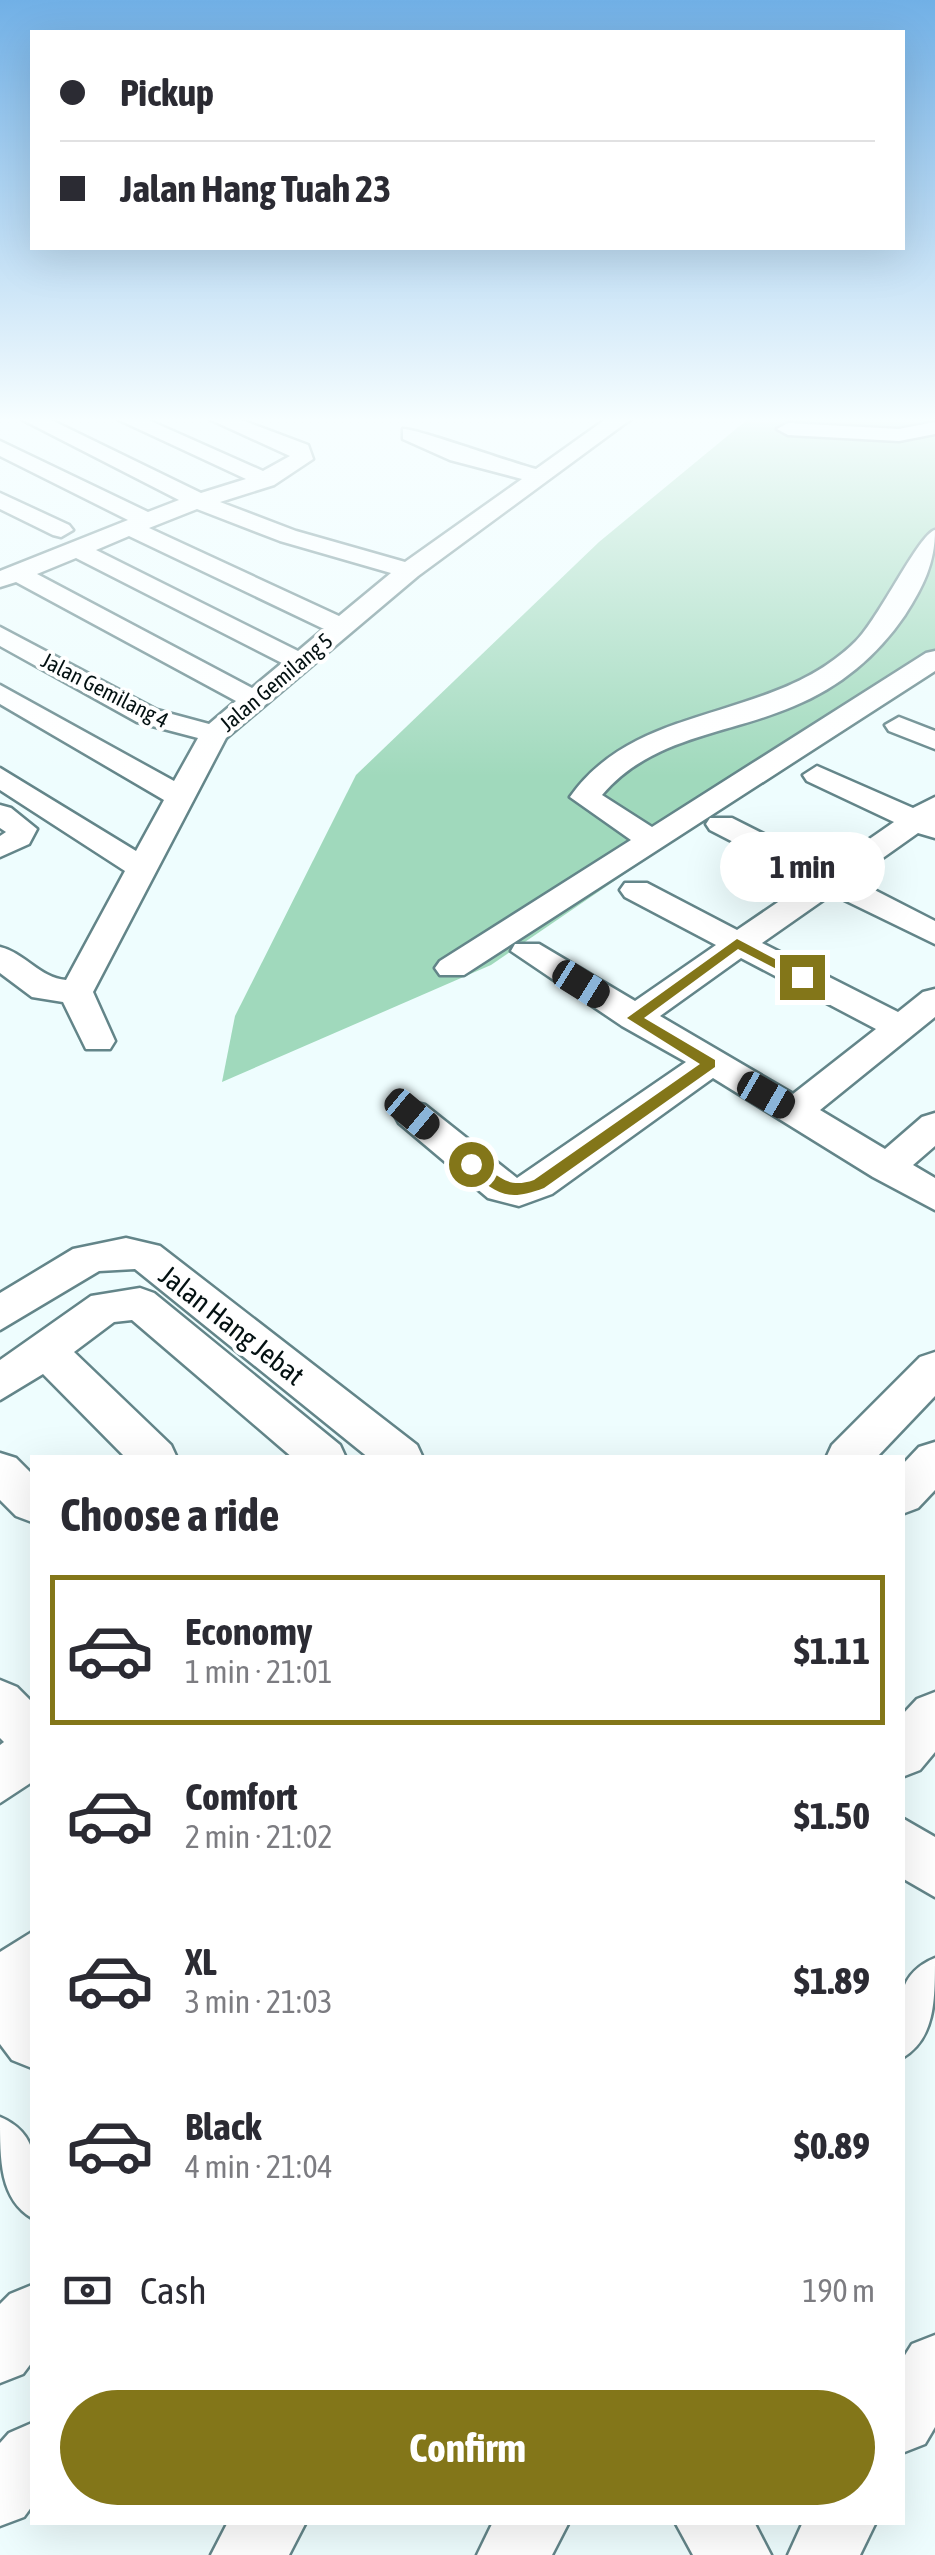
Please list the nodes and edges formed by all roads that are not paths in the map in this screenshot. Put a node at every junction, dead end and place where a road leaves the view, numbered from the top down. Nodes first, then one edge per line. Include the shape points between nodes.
1 (66, 538) edge
2 (77, 538) edge
3 (167, 538) edge
4 (296, 538) edge
5 (454, 538) edge
6 (935, 538) edge
7 (69, 540) junction
8 (0, 549) edge
9 (409, 571) junction
10 (17, 573) edge
11 (925, 581) edge
12 (341, 626) junction
13 (0, 635) edge
14 (935, 659) edge
15 (298, 661) junction
16 (65, 671) junction
17 (3, 698) edge
18 (254, 700) junction
19 (899, 725) dead end
20 (214, 734) junction
21 (935, 741) edge
22 (817, 775) dead end
23 (0, 777) edge
24 (180, 797) junction
25 (0, 814) edge
26 (929, 818) edge
27 (721, 824) dead end
28 (653, 841) junction
29 (0, 848) edge
30 (140, 867) junction
31 (832, 883) junction
32 (636, 890) dead end
33 (935, 934) edge
34 (737, 943) junction
35 (528, 951) dead end
36 (0, 957) edge
37 (452, 968) dead end
38 (76, 992) junction
39 (935, 1000) edge
40 (634, 1018) junction
41 (901, 1028) junction
42 (98, 1042) dead end
43 (710, 1063) junction
44 (795, 1111) junction
45 (412, 1114) dead end
46 (935, 1126) edge
47 (886, 1168) junction
48 (935, 1196) edge
49 (0, 1314) edge
50 (45, 1350) junction
51 (935, 1369) edge
52 (0, 1383) edge
53 (386, 1454) edge
54 (153, 1455) edge
55 (320, 1455) edge
56 (851, 1455) edge
57 (935, 1460) edge
58 (0, 1471) edge
59 (905, 1492) edge
60 (30, 1501) edge
61 (0, 1703) edge
62 (935, 1715) edge
63 (30, 1734) edge
64 (905, 1750) edge
65 (30, 1752) edge
66 (0, 1778) edge
67 (905, 1846) edge
68 (935, 1870) edge
69 (30, 1962) edge
70 (935, 1986) edge
71 (0, 1990) edge
72 (0, 1998) edge
73 (905, 2026) edge
74 (30, 2037) edge
75 (30, 2318) edge
76 (0, 2351) edge
77 (935, 2367) edge
78 (905, 2417) edge
79 (30, 2458) edge
80 (0, 2493) edge
81 (270, 2525) edge
82 (533, 2525) edge
83 (712, 2525) edge
84 (840, 2525) edge
85 (245, 2555) edge
86 (511, 2555) edge
87 (737, 2555) edge
88 (822, 2555) edge

1 - 7 street
2 - 7 street
3 - 12 street
4 - 9 street
5 - 9 street, Jalan Gemilang 5
6 - 11 street
7 - 10 street
7 - 15 street
8 - 10 street
9 - 12 street, Jalan Gemilang 5
10 - 18 street
11 - 28 street via 866,649 808,690 653,742 610,766 585,796
12 - 15 street, Jalan Gemilang 5
13 - 16 street, Jalan Gemilang 4
14 - 28 street
15 - 18 street, Jalan Gemilang 5
16 - 17 street
16 - 20 street, Jalan Gemilang 4 via 148,716
17 - 24 street
18 - 20 street, Jalan Gemilang 5
19 - 21 street
20 - 24 street, Jalan Gemilang 5
22 - 26 street
23 - 30 street
24 - 30 street, Jalan Gemilang 5
25 - 29 street via 22,829
26 - 31 street
27 - 31 street
28 - 37 street
30 - 38 street, Jalan Gemilang 5
31 - 33 street
31 - 34 street
32 - 34 street
34 - 40 street
34 - 41 street
35 - 40 street
36 - 38 street via 44,988
38 - 42 street
39 - 41 street
40 - 43 street
41 - 44 street
43 - 44 street
43 - 45 street via 568,1166 519,1192 501,1188
44 - 47 street
46 - 47 street
47 - 48 street
49 - 53 street, Jalan Hang Jebat via 99,1254 126,1250 146,1256
50 - 52 street
50 - 54 street
50 - 55 street via 105,1307 140,1304
51 - 56 street
57 - 59 street
58 - 60 street
61 - 63 street
62 - 64 street
65 - 66 street
67 - 68 street
69 - 71 street
70 - 73 street
72 - 74 street
75 - 76 street
77 - 78 street
79 - 80 street
81 - 85 street
82 - 86 street
83 - 87 street
84 - 88 street

